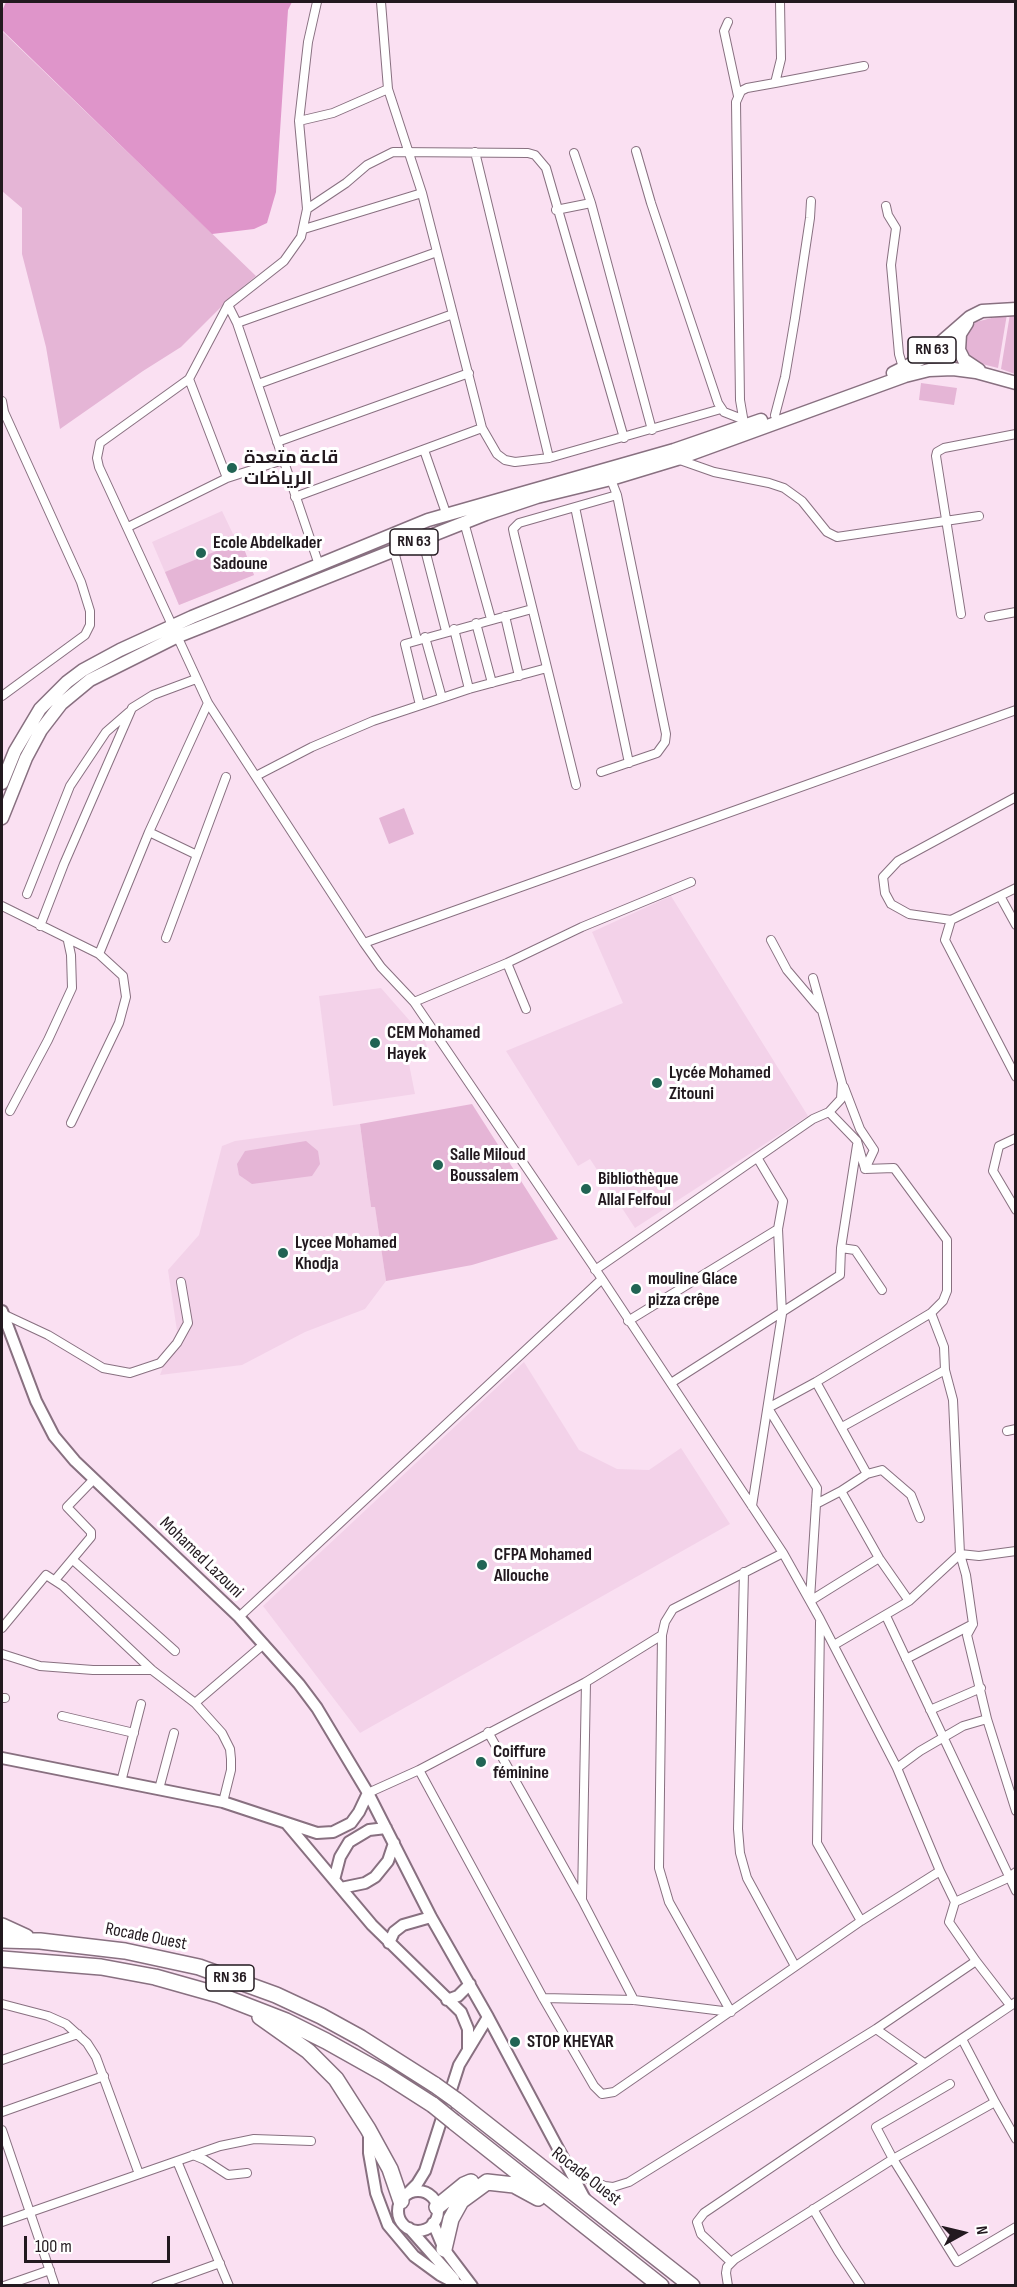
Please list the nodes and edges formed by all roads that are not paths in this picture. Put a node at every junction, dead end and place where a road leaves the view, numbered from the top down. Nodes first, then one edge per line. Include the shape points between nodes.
1 (317, 2) edge
2 (381, 2) edge
3 (780, 2) edge
4 (728, 22) dead end
5 (864, 66) dead end
6 (775, 83) junction
7 (388, 88) junction
8 (738, 96) junction
9 (299, 121) junction
10 (475, 152) junction
11 (636, 152) dead end
12 (408, 153) junction
13 (574, 153) dead end
14 (422, 193) junction
15 (811, 201) dead end
16 (591, 204) junction
17 (886, 206) dead end
18 (307, 209) junction
19 (556, 210) junction
20 (304, 229) junction
21 (437, 252) junction
22 (228, 305) junction
23 (1016, 309) edge
24 (453, 314) junction
25 (970, 317) junction
26 (237, 322) junction
27 (904, 372) junction
28 (469, 373) junction
29 (988, 376) junction
30 (189, 379) junction
31 (1016, 383) edge
32 (258, 384) junction
33 (2, 401) edge
34 (721, 409) junction
35 (3, 412) edge
36 (775, 415) junction
37 (744, 426) junction
38 (482, 429) junction
39 (652, 430) junction
40 (1016, 434) edge
41 (624, 438) junction
42 (277, 442) junction
43 (424, 450) junction
44 (549, 458) junction
45 (677, 459) junction
46 (283, 460) junction
47 (609, 474) junction
48 (226, 478) junction
49 (617, 495) junction
50 (295, 497) junction
51 (575, 507) junction
52 (446, 513) junction
53 (979, 516) dead end
54 (946, 520) junction
55 (464, 522) junction
56 (128, 527) junction
57 (422, 538) junction
58 (394, 551) junction
59 (319, 565) junction
60 (532, 609) junction
61 (1016, 612) edge
62 (961, 614) dead end
63 (505, 616) junction
64 (989, 617) dead end
65 (491, 619) junction
66 (476, 623) junction
67 (450, 630) junction
68 (174, 632) junction
69 (421, 639) junction
70 (546, 668) junction
71 (519, 676) junction
72 (196, 679) junction
73 (492, 683) junction
74 (469, 690) junction
75 (2, 696) edge
76 (442, 698) junction
77 (208, 703) junction
78 (420, 705) junction
79 (132, 708) junction
80 (1016, 710) edge
81 (12, 762) edge
82 (629, 763) junction
83 (601, 772) dead end
84 (256, 776) junction
85 (226, 777) dead end
86 (2, 783) edge
87 (576, 785) dead end
88 (1016, 797) edge
89 (2, 818) edge
90 (149, 832) junction
91 (197, 855) junction
92 (691, 882) dead end
93 (1016, 888) edge
94 (27, 894) dead end
95 (1000, 896) junction
96 (2, 906) edge
97 (951, 920) junction
98 (1016, 925) edge
99 (40, 926) junction
100 (166, 938) dead end
101 (68, 940) junction
102 (771, 940) dead end
103 (364, 943) junction
104 (99, 954) junction
105 (507, 963) junction
106 (813, 978) dead end
107 (414, 1002) junction
108 (526, 1008) dead end
109 (822, 1012) junction
110 (1016, 1077) edge
111 (842, 1083) junction
112 (10, 1110) dead end
113 (829, 1112) junction
114 (71, 1123) dead end
115 (1016, 1138) edge
116 (857, 1141) junction
117 (758, 1159) junction
118 (865, 1169) junction
119 (1016, 1210) edge
120 (778, 1229) junction
121 (841, 1248) junction
122 (595, 1270) junction
123 (602, 1279) junction
124 (181, 1282) dead end
125 (882, 1290) dead end
126 (782, 1311) junction
127 (2, 1313) edge
128 (931, 1313) junction
129 (628, 1321) junction
130 (945, 1370) junction
131 (816, 1382) junction
132 (671, 1383) junction
133 (768, 1408) junction
134 (842, 1427) junction
135 (1016, 1429) edge
136 (1007, 1431) dead end
137 (867, 1474) junction
138 (94, 1479) junction
139 (841, 1491) junction
140 (816, 1504) junction
141 (752, 1506) junction
142 (920, 1518) dead end
143 (1016, 1551) edge
144 (783, 1553) junction
145 (960, 1554) junction
146 (879, 1558) junction
147 (73, 1560) junction
148 (744, 1572) junction
149 (55, 1580) junction
150 (810, 1601) junction
151 (909, 1601) junction
152 (886, 1616) junction
153 (239, 1617) junction
154 (820, 1619) junction
155 (973, 1624) junction
156 (2, 1628) edge
157 (662, 1635) junction
158 (264, 1644) junction
159 (834, 1645) junction
160 (176, 1651) dead end
161 (2, 1654) edge
162 (906, 1659) junction
163 (152, 1670) junction
164 (586, 1682) junction
165 (981, 1688) junction
166 (195, 1703) junction
167 (141, 1704) dead end
168 (930, 1710) junction
169 (62, 1716) dead end
170 (987, 1719) junction
171 (134, 1732) junction
172 (488, 1732) junction
173 (174, 1733) dead end
174 (943, 1738) junction
175 (2, 1758) edge
176 (897, 1768) junction
177 (419, 1770) junction
178 (121, 1782) junction
179 (159, 1789) junction
180 (368, 1793) junction
181 (223, 1802) junction
182 (1016, 1811) edge
183 (285, 1821) junction
184 (346, 1826) junction
185 (386, 1828) junction
186 (354, 1838) junction
187 (394, 1843) junction
188 (939, 1871) junction
189 (1016, 1872) edge
190 (1008, 1878) junction
191 (337, 1884) junction
192 (1016, 1891) edge
193 (582, 1900) junction
194 (955, 1902) junction
195 (431, 1917) junction
196 (861, 1922) junction
197 (2, 1926) edge
198 (2, 1940) edge
199 (40, 1941) junction
200 (389, 1943) junction
201 (2, 1959) edge
202 (976, 1961) junction
203 (795, 1966) junction
204 (470, 1984) junction
205 (543, 1998) junction
206 (447, 2000) junction
207 (634, 2000) junction
208 (2, 2004) edge
209 (1013, 2004) edge
210 (246, 2005) junction
211 (731, 2012) junction
212 (488, 2017) junction
213 (876, 2029) junction
214 (78, 2034) junction
215 (962, 2039) junction
216 (468, 2049) junction
217 (2, 2060) edge
218 (924, 2063) junction
219 (104, 2076) junction
220 (950, 2084) dead end
221 (995, 2102) junction
222 (2, 2112) edge
223 (369, 2129) junction
224 (2, 2130) edge
225 (1016, 2139) edge
226 (311, 2141) dead end
227 (193, 2155) junction
228 (893, 2159) junction
229 (177, 2161) junction
230 (428, 2164) junction
231 (571, 2172) junction
232 (247, 2173) dead end
233 (139, 2174) junction
234 (487, 2182) junction
235 (404, 2197) junction
236 (433, 2201) junction
237 (587, 2203) junction
238 (813, 2209) junction
239 (31, 2212) junction
240 (573, 2217) junction
241 (2, 2222) edge
242 (434, 2223) junction
243 (1016, 2227) edge
244 (408, 2228) junction
245 (444, 2249) junction
246 (731, 2262) junction
247 (220, 2264) junction
248 (50, 2270) junction
249 (459, 2285) edge
250 (4, 2286) edge
251 (55, 2286) edge
252 (156, 2286) edge
253 (229, 2286) edge
254 (472, 2286) edge
255 (661, 2286) edge
256 (692, 2286) edge
257 (728, 2286) edge
258 (861, 2286) edge

1 - 9 street
2 - 7 street
3 - 6 street via 781,58
4 - 8 street via 724,31
5 - 6 street
6 - 8 street via 747,88
7 - 9 street via 333,112
7 - 12 street
8 - 37 street via 740,400
9 - 18 street
10 - 12 street
10 - 19 street via 535,155 546,168
10 - 44 street
11 - 34 street
12 - 14 street
12 - 18 street via 383,156
13 - 16 street
14 - 20 street
14 - 21 street
15 - 36 street via 795,318
16 - 19 street
16 - 39 street
17 - 27 street via 896,228 891,265
18 - 20 street
19 - 41 street
20 - 22 street via 297,246 284,261
21 - 24 street
21 - 26 street
22 - 26 street
22 - 30 street
23 - 25 main road, RN 63 via 982,311
24 - 28 street
24 - 32 street
25 - 27 main road, RN 63
25 - 29 main road via 960,334 959,350 968,363
26 - 32 street
27 - 29 main road via 964,370
27 - 36 main road, RN 63
27 - 37 main road, RN 63
28 - 38 street
28 - 42 street
29 - 31 main road
30 - 48 street
30 - 56 street via 105,439 97,449 99,467
32 - 42 street
33 - 35 street
34 - 37 street
34 - 39 street
35 - 75 street via 81,582 90,625 86,635
36 - 37 main road, RN 63
37 - 45 main road, RN 63
37 - 47 main road, RN 63
38 - 43 street
38 - 44 street via 505,460
39 - 41 street
40 - 54 street via 937,452
41 - 44 street
42 - 46 street
43 - 50 street
43 - 52 street
45 - 47 main road, RN 63
45 - 54 street via 784,488 802,501 833,536
46 - 48 street
46 - 50 street
47 - 49 street
47 - 52 main road, RN 63
47 - 55 main road, RN 63
48 - 56 street
49 - 51 street
49 - 82 street via 666,734 657,753
50 - 59 street
51 - 60 street via 519,523 513,529
51 - 82 street
52 - 59 main road
53 - 54 street
54 - 62 street
55 - 57 main road, RN 63
55 - 65 street
56 - 68 street
57 - 58 main road, RN 63
57 - 67 street
58 - 68 main road, RN 63
58 - 69 street
59 - 68 main road
60 - 63 street
60 - 70 street
61 - 64 street
63 - 65 street
63 - 71 street
65 - 66 street
66 - 67 street
66 - 73 street
67 - 69 street
67 - 74 street
68 - 72 street
68 - 81 main road via 120,650 67,682 40,709
69 - 76 street
69 - 78 street via 408,642 405,647
70 - 71 street
70 - 87 street
71 - 73 street
72 - 77 street
72 - 79 street via 153,695
73 - 74 street
74 - 76 street
76 - 78 street
77 - 84 street
77 - 90 street
78 - 84 street via 312,747
79 - 94 street via 106,732 70,786
79 - 99 street
80 - 103 street
81 - 86 main road
81 - 89 main road
82 - 83 street
84 - 103 street
85 - 91 street
88 - 97 street via 898,861 883,877 891,904 909,914
90 - 91 street
90 - 104 street
91 - 100 street
92 - 105 street
93 - 95 street
95 - 97 street
95 - 98 street
96 - 99 street
97 - 110 street via 945,939
99 - 101 street
101 - 104 street
101 - 112 street via 72,988
102 - 109 street via 787,970
103 - 107 street
104 - 114 street via 123,976 126,996 119,1023
105 - 107 street
105 - 108 street
106 - 109 street
107 - 122 street
109 - 111 street
111 - 113 street via 841,1099
111 - 118 street via 860,1129 874,1150
113 - 116 street
113 - 117 street
115 - 119 street via 999,1146 993,1171
116 - 118 street
116 - 121 street
117 - 120 street via 783,1200
117 - 122 street
118 - 128 street via 894,1167 947,1240 947,1291
120 - 126 street
120 - 129 street
121 - 125 street via 855,1250
121 - 126 street via 840,1275
122 - 123 street
123 - 129 street
123 - 153 street
124 - 127 street via 188,1323 177,1343 160,1363 130,1372 103,1368
126 - 132 street
126 - 133 street
127 - 138 main road, Mohamed Lazouni via 54,1436
128 - 130 street via 944,1347
128 - 131 street
129 - 132 street
130 - 134 street
130 - 145 street via 953,1400
131 - 133 street
131 - 134 street
132 - 141 street
133 - 140 street via 817,1488
133 - 141 street
134 - 137 street
135 - 136 street
137 - 139 street
137 - 142 street via 882,1470 911,1495
138 - 147 street via 67,1507 92,1535
138 - 153 main road, Mohamed Lazouni
139 - 140 street
139 - 146 street
140 - 150 street
141 - 144 street
143 - 145 street via 979,1556
144 - 148 street
144 - 150 street
145 - 151 street
145 - 155 street
146 - 150 street
146 - 151 street
147 - 149 street
147 - 160 street
148 - 157 street via 673,1609
148 - 203 street via 740,1853 747,1878
149 - 156 street via 46,1575
149 - 163 street
150 - 154 street
151 - 152 street
152 - 159 street
152 - 162 street
153 - 158 main road, Mohamed Lazouni
154 - 159 street
154 - 196 street via 818,1843
155 - 162 street
155 - 165 street via 967,1635
157 - 164 street
157 - 211 street via 659,1868 669,1902
158 - 166 street
158 - 180 main road, Mohamed Lazouni via 317,1708
159 - 176 street
161 - 163 street via 40,1666
162 - 168 street
163 - 166 street
164 - 172 street
164 - 193 street
165 - 168 street
165 - 170 street
166 - 181 street via 222,1733 230,1749 231,1770
167 - 171 street
168 - 174 street
169 - 171 street
170 - 174 street via 963,1726
170 - 182 street
171 - 178 street
172 - 177 street
172 - 193 street
173 - 179 street
174 - 176 street
174 - 190 street
175 - 178 main road
176 - 188 street
177 - 180 street
177 - 205 street
178 - 179 main road
179 - 181 main road
180 - 184 main road via 355,1818
180 - 185 main road, Mohamed Lazouni
181 - 183 main road
183 - 184 main road via 317,1833
183 - 191 main road
184 - 186 main road
185 - 186 main road via 369,1830
185 - 187 main road, Mohamed Lazouni
186 - 191 main road via 343,1852
187 - 191 main road via 388,1861 375,1877 365,1883
187 - 195 main road, Mohamed Lazouni
188 - 194 street
188 - 196 street
189 - 190 street
190 - 192 street
190 - 194 street
191 - 200 main road
193 - 207 street
194 - 202 street via 949,1922
195 - 200 main road via 403,1925
195 - 204 main road, Mohamed Lazouni
196 - 203 street
197 - 199 highway
198 - 199 highway, Rocade Ouest / RN 36
199 - 237 highway, Rocade Ouest / RN 36, bridge via 149,1955 199,1967 321,2016 435,2085
200 - 206 main road
201 - 210 highway, Rocade Ouest via 129,1972 187,1985
202 - 209 street
202 - 213 street
203 - 211 street
204 - 206 main road
204 - 212 main road, Mohamed Lazouni
205 - 207 street
205 - 211 street via 602,2094 614,2092
206 - 216 main road via 465,2018
207 - 211 street
208 - 214 street via 48,2016
209 - 215 street
210 - 223 highway via 326,2068
210 - 240 highway, Rocade Ouest, bridge via 343,2050 433,2105
212 - 216 main road
212 - 231 main road, Mohamed Lazouni
213 - 218 street
213 - 231 street via 629,2182 605,2186
214 - 217 street
214 - 219 street via 96,2057
215 - 218 street
215 - 221 street
216 - 230 main road via 454,2078
218 - 246 street via 700,2216 701,2234
219 - 222 street
219 - 233 street
220 - 228 street via 876,2127
221 - 225 street
221 - 228 street
223 - 235 highway
223 - 249 main road via 376,2193 388,2225 414,2256
224 - 239 street
226 - 227 street via 254,2139
227 - 229 street
227 - 232 street via 225,2174
228 - 238 street
228 - 243 street via 957,2262
229 - 233 street
229 - 247 street
230 - 235 main road
230 - 236 main road
231 - 237 main road, Mohamed Lazouni
233 - 239 street
234 - 236 highway via 475,2181
234 - 240 highway via 514,2185
234 - 245 highway via 461,2201 451,2219
235 - 236 main road via 417,2191
235 - 244 main road via 399,2216
236 - 242 main road
237 - 256 highway, Rocade Ouest
238 - 246 street
238 - 258 street
239 - 241 street
239 - 248 street
240 - 255 highway
242 - 244 main road via 425,2229
242 - 245 main road
244 - 249 main road
245 - 254 main road
246 - 257 street via 726,2273
247 - 252 street
247 - 253 street
248 - 250 street
248 - 251 street

